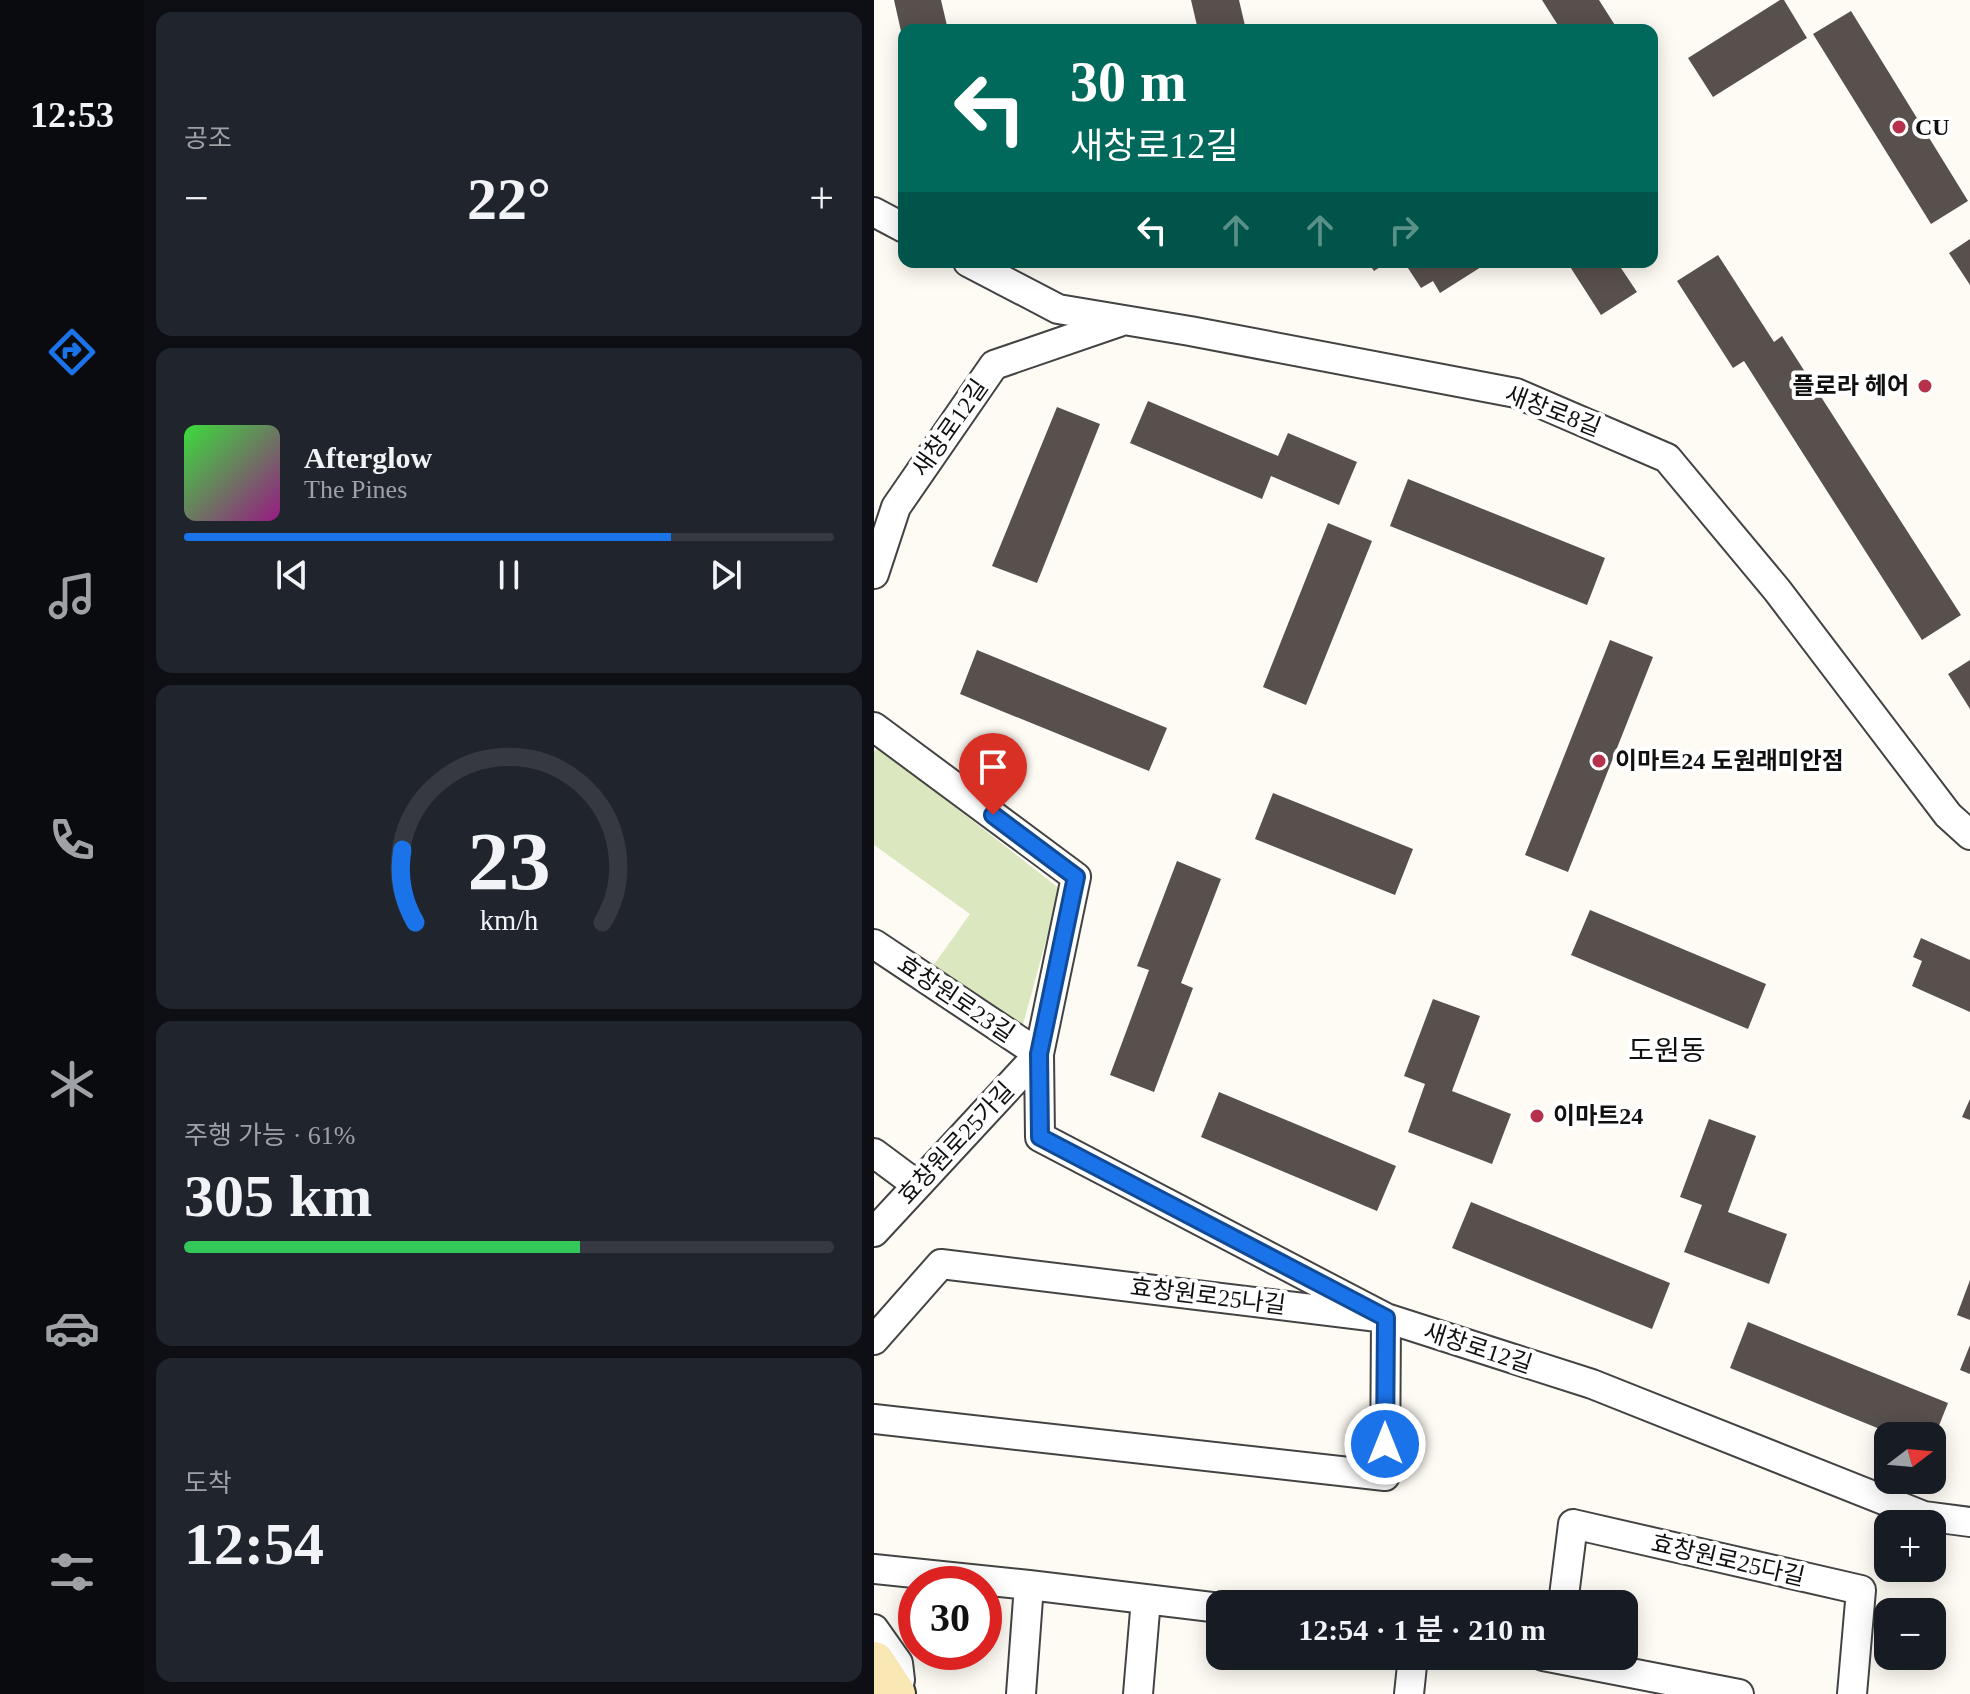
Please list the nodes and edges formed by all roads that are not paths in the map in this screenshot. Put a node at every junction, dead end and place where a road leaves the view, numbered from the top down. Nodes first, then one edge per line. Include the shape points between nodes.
1 (874, 212) edge
2 (898, 225) edge
3 (979, 268) edge
4 (1123, 320) junction
5 (885, 506) edge
6 (874, 574) edge
7 (874, 727) edge
8 (1970, 835) edge
9 (874, 944) edge
10 (1039, 1054) junction
11 (874, 1153) edge
12 (917, 1185) junction
13 (874, 1232) edge
14 (1386, 1318) junction
15 (874, 1340) edge
16 (874, 1419) edge
17 (1970, 1522) edge
18 (874, 1569) edge
19 (1029, 1585) junction
20 (1565, 1590) edge
21 (1146, 1599) junction
22 (1206, 1606) edge
23 (874, 1629) edge
24 (874, 1662) edge
25 (1412, 1670) edge
26 (1618, 1670) edge
27 (895, 1694) edge
28 (902, 1694) edge
29 (1021, 1694) edge
30 (1138, 1694) edge
31 (1409, 1694) edge
32 (1739, 1694) edge
33 (1852, 1694) edge

1 - 2 street
3 - 4 street, 새창로8길 via 1058,309
4 - 5 street, 새창로12길 via 994,365
4 - 8 street, 새창로8길 via 1516,393 1667,458 1777,590 1948,815
5 - 6 street, 새창로12길
7 - 10 street, 새창로12길 via 1076,877
9 - 10 street, 효창원로23길
10 - 12 street, 효창원로25가길
10 - 14 street, 새창로12길 via 1040,1137
11 - 12 street
12 - 13 street, 효창원로25가길
14 - 15 street, 효창원로25나길 via 941,1264
14 - 16 street via 1385,1476
14 - 17 street, 새창로12길 via 1592,1384 1924,1516
18 - 19 street
19 - 21 street
19 - 29 street
20 - 33 street, 효창원로25다길 via 1573,1524 1861,1590
21 - 22 street
21 - 30 street
23 - 28 street via 898,1663
24 - 27 street
25 - 31 street
26 - 32 street

